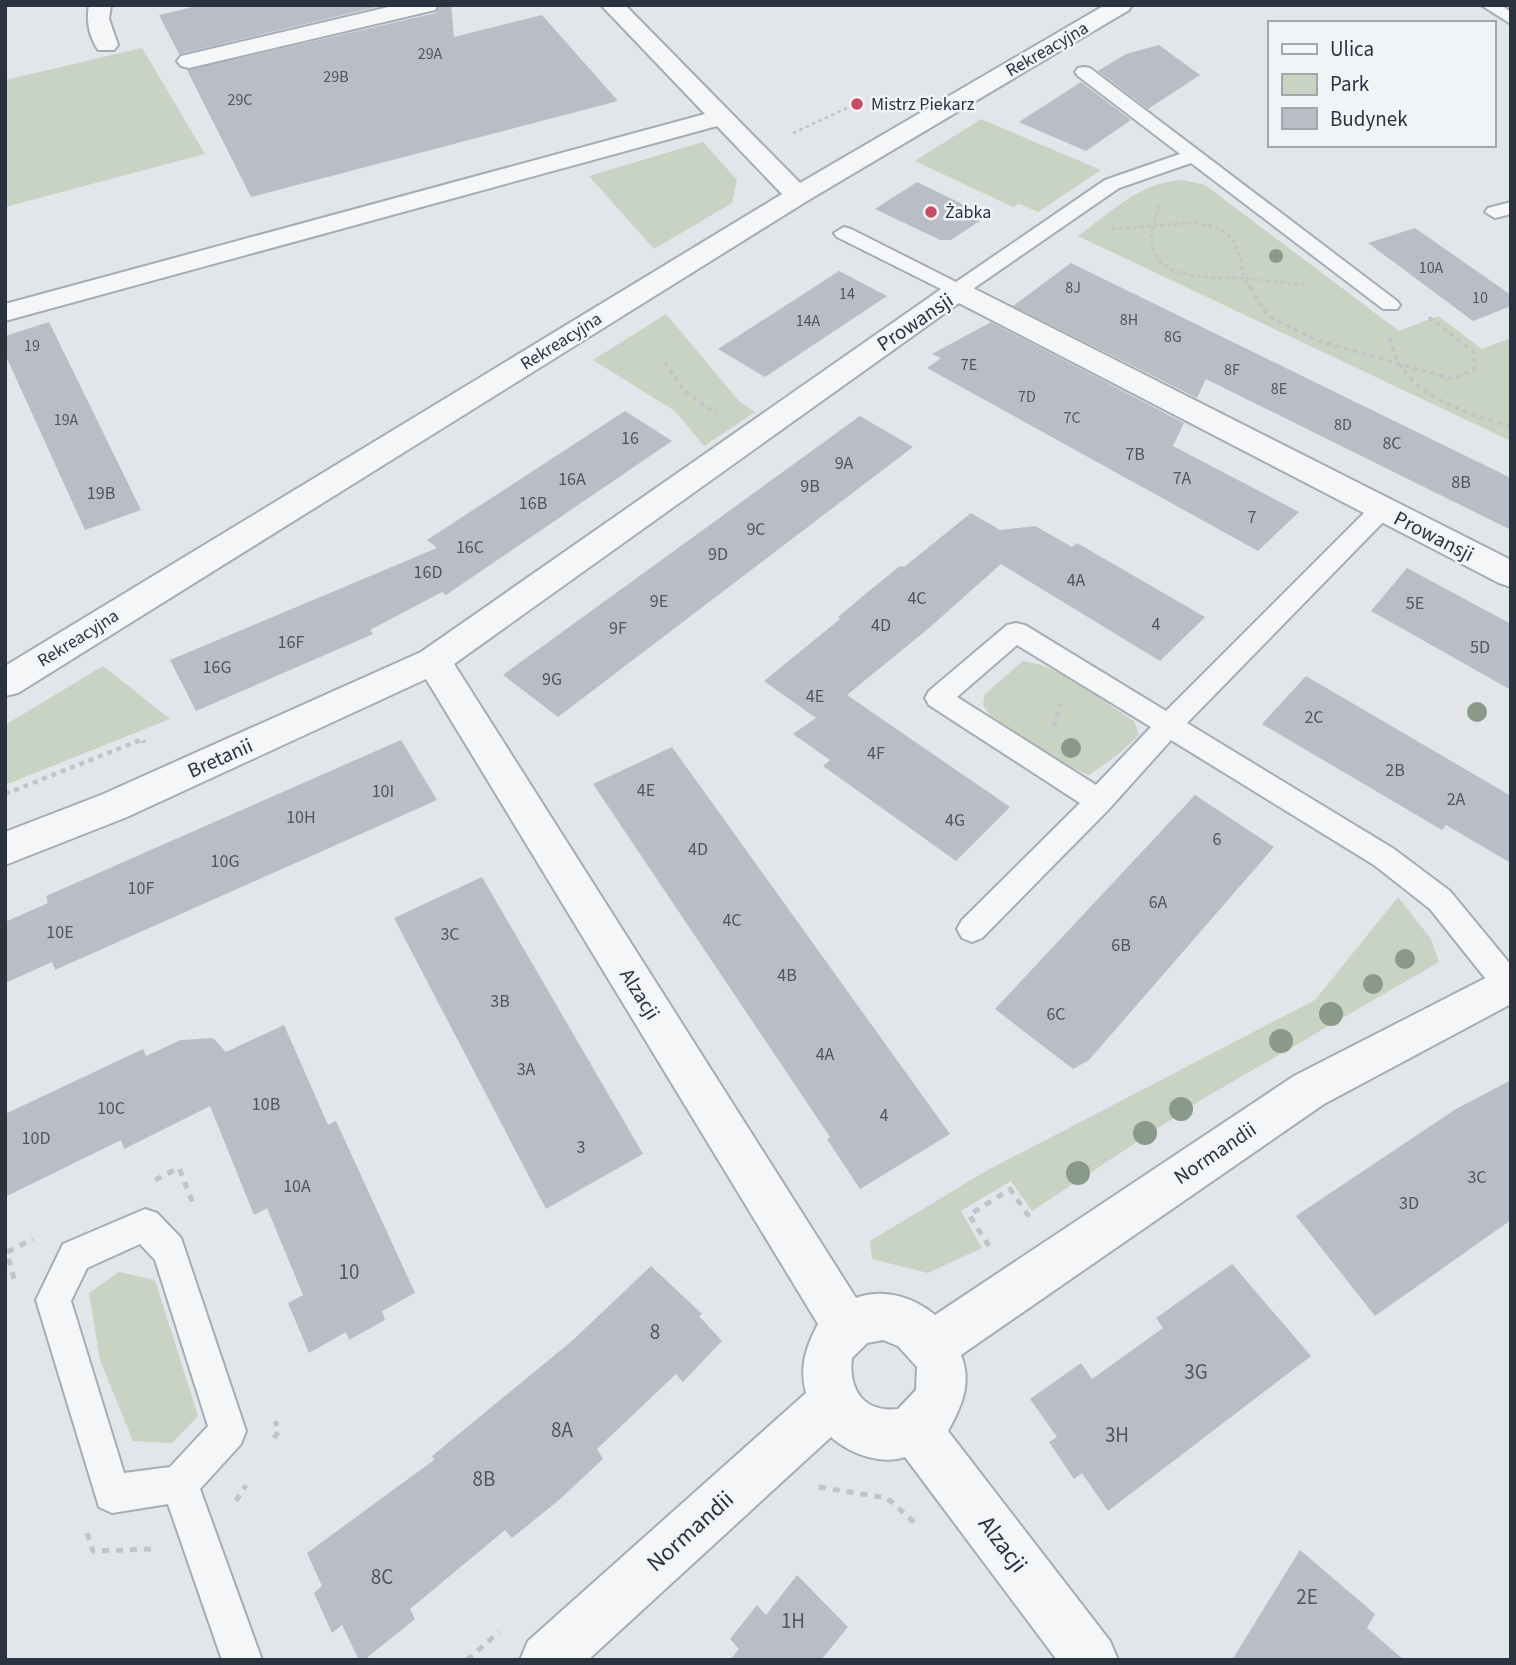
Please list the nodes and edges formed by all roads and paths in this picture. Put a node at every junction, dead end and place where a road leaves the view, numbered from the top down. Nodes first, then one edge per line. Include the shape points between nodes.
1 (100, 5) edge
2 (427, 5) edge
3 (612, 5) edge
4 (1121, 5) edge
5 (1489, 5) edge
6 (1511, 20) edge
7 (106, 45) dead end
8 (189, 61) dead end
9 (1084, 72) dead end
10 (847, 108) dead end
11 (724, 117) junction
12 (790, 135) dead end
13 (1193, 156) junction
14 (799, 195) junction
15 (1159, 206) dead end
16 (1153, 226) junction
17 (1108, 229) dead end
18 (844, 233) dead end
19 (1244, 278) junction
20 (1309, 286) dead end
21 (957, 291) junction
22 (1390, 306) dead end
23 (1422, 311) dead end
24 (5, 313) edge
25 (1390, 335) dead end
26 (665, 362) dead end
27 (1399, 365) junction
28 (726, 421) dead end
29 (1511, 427) edge
30 (1381, 510) junction
31 (1511, 575) edge
32 (433, 662) junction
33 (5, 683) edge
34 (1060, 702) dead end
35 (1169, 725) junction
36 (1054, 736) dead end
37 (1099, 802) junction
38 (5, 849) edge
39 (972, 929) dead end
40 (1509, 983) edge
41 (142, 1186) dead end
42 (198, 1218) dead end
43 (1037, 1228) dead end
44 (44, 1234) dead end
45 (995, 1256) dead end
46 (18, 1291) dead end
47 (847, 1327) junction
48 (932, 1346) junction
49 (832, 1402) junction
50 (274, 1419) dead end
51 (915, 1429) junction
52 (272, 1442) dead end
53 (253, 1473) dead end
54 (180, 1484) junction
55 (810, 1492) dead end
56 (234, 1504) dead end
57 (85, 1525) dead end
58 (925, 1535) dead end
59 (160, 1550) dead end
60 (508, 1625) dead end
61 (242, 1660) edge
62 (467, 1660) edge
63 (547, 1660) edge
64 (1091, 1660) edge

1 - 7 street via 98,19
2 - 8 street
3 - 11 street
4 - 14 street, Rekreacyjna
5 - 6 lane
9 - 13 lane
10 - 12 path
11 - 14 street
11 - 24 street
13 - 21 lane via 1112,184
13 - 22 lane
14 - 33 street, Rekreacyjna
15 - 16 path
16 - 17 path
16 - 19 path via 1185,223 1221,229 1234,242
16 - 19 path via 1150,246 1160,263 1193,277
18 - 21 lane
19 - 20 path
19 - 27 path via 1268,316 1320,341
21 - 30 street, Prowansji
21 - 32 street, Prowansji
23 - 27 path via 1474,352 1475,369 1453,379
25 - 27 path
26 - 28 path via 683,388
27 - 29 path via 1417,387 1461,410
30 - 31 street, Prowansji
30 - 35 lane
32 - 38 street, Bretanii via 114,806
32 - 47 street, Alzacji
34 - 36 path
35 - 37 lane
35 - 37 lane via 1016,632 939,698
35 - 40 lane via 1384,857 1440,900
37 - 39 lane
40 - 48 street, Normandii via 1309,1090
41 - 42 path via 179,1168
43 - 45 path via 1010,1189 969,1215
44 - 46 path via 7,1252
47 - 48 street via 883,1316 902,1320 919,1330
47 - 49 street via 834,1342 828,1361
48 - 51 street via 942,1382 938,1401
49 - 51 street via 852,1424 878,1436
49 - 63 street, Normandii
50 - 52 path via 279,1431
51 - 64 street, Alzacji
53 - 56 path
54 - 54 lane via 228,1431 169,1250 145,1225 75,1256 53,1300 112,1494
54 - 61 lane
55 - 58 path via 820,1486 887,1498
57 - 59 path via 93,1551
60 - 62 path

